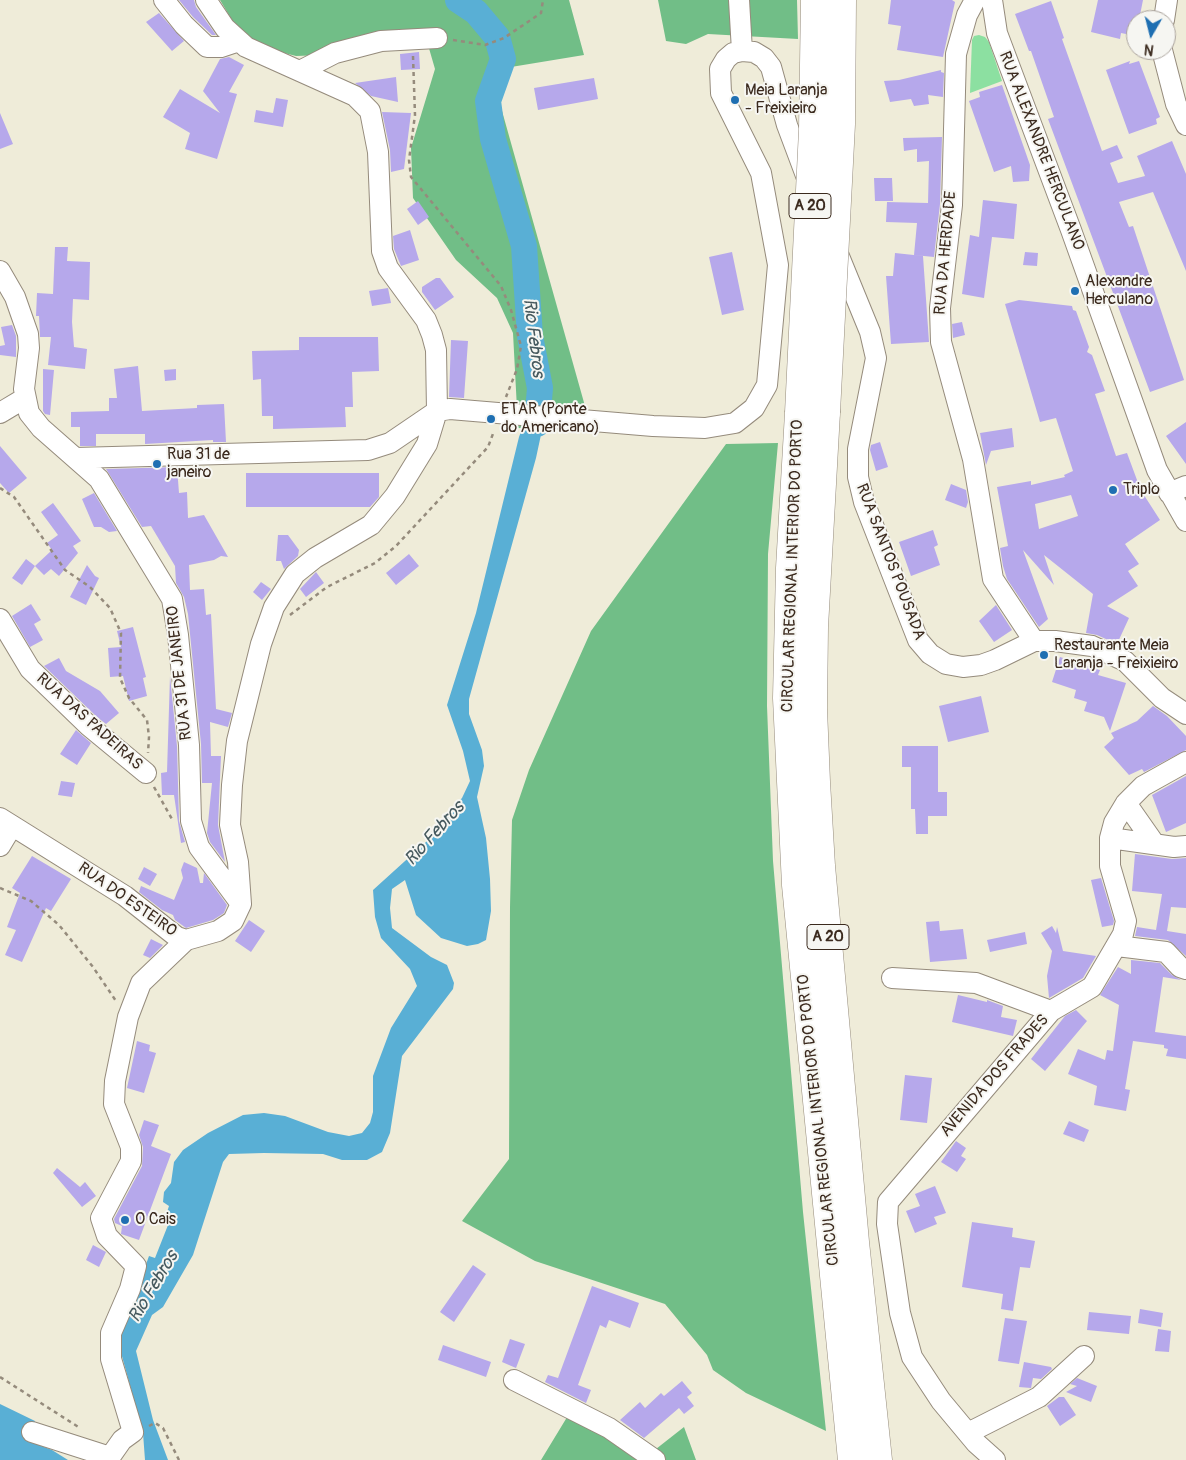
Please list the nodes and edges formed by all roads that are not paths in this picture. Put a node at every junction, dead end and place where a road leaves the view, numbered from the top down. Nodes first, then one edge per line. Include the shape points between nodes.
1 (164, 0) edge
2 (206, 0) edge
3 (739, 0) edge
4 (816, 0) edge
5 (842, 0) edge
6 (975, 0) edge
7 (992, 0) edge
8 (437, 38) road end
9 (239, 41) junction
10 (742, 51) junction
11 (1165, 60) edge
12 (300, 71) junction
13 (1186, 125) edge
14 (0, 271) edge
15 (25, 398) junction
16 (438, 411) junction
17 (0, 413) edge
18 (76, 458) junction
19 (1177, 490) edge
20 (1186, 521) edge
21 (0, 619) edge
22 (1034, 641) junction
23 (1180, 711) edge
24 (1186, 729) edge
25 (1186, 762) edge
26 (146, 773) road end
27 (1126, 803) junction
28 (6, 822) edge
29 (1110, 838) junction
30 (1154, 843) junction
31 (0, 846) edge
32 (1186, 846) edge
33 (241, 904) junction
34 (186, 940) junction
35 (1117, 946) junction
36 (1186, 969) edge
37 (892, 978) dead end
38 (1051, 1012) junction
39 (1084, 1356) dead end
40 (514, 1380) dead end
41 (32, 1432) dead end
42 (968, 1433) junction
43 (655, 1460) edge
44 (852, 1460) edge
45 (878, 1460) edge
46 (995, 1460) edge

1 - 9 street via 207,47 221,47
2 - 9 street via 225,28
3 - 10 street
4 - 44 highway, CIRCULAR REGIONAL INTERIOR DO PORTO / A 20, bridge via 813,130 786,698 796,885
5 - 45 highway, CIRCULAR REGIONAL INTERIOR DO PORTO / A 20, bridge via 841,124 814,627 814,709 822,866
6 - 22 street, RUA DA HERDADE via 967,15 956,54 952,205 940,308 941,342 973,459 993,579
7 - 19 street, RUA ALEXANDRE HERCULANO via 997,33 1157,470
8 - 12 street via 381,41 335,53
9 - 12 street
10 - 16 street via 726,59 720,69 719,80 726,104 762,173 777,256 770,370 761,398 754,408 740,420 713,427 653,426 457,409
10 - 22 street, RUA SANTOS POUSADA via 754,52 771,67 792,141 870,332 876,358 858,449 858,477 864,502 918,640 930,654 946,664 963,667 995,660
11 - 13 street via 1176,104
12 - 16 street via 355,96 370,111 378,152 382,251 388,268 426,320 432,335 436,350
14 - 15 street via 18,303 28,334 30,348
15 - 17 street
15 - 18 street, RUA 31 DE JANEIRO via 33,421
16 - 18 street via 390,443 368,450
16 - 33 street via 427,444 395,496 371,525 314,558 295,574 274,607 237,742 232,785 230,825 238,862
18 - 33 street, RUA 31 DE JANEIRO via 99,479 172,599 189,745 191,821 199,846
19 - 20 street, RUA ALEXANDRE HERCULANO
21 - 26 street, RUA DAS PADEIRAS via 30,668 89,726
22 - 23 street, RUA SANTOS POUSADA via 1074,642 1107,651 1125,661
23 - 24 street, RUA SANTOS POUSADA
25 - 27 street, AVENIDA DOS FRADES via 1143,786
27 - 29 street, AVENIDA DOS FRADES via 1114,823
27 - 30 street
28 - 31 street
28 - 34 street, RUA DO ESTEIRO via 125,896
29 - 30 street
29 - 35 street, AVENIDA DOS FRADES via 1110,866 1126,921 1124,934
30 - 32 street
33 - 34 street via 233,921 218,931
34 - 41 street, RUA DO ESTEIRO via 141,983 128,1017 115,1081 114,1104 131,1147 131,1162 101,1218 107,1236 136,1266 111,1333 111,1359 133,1432 122,1440 110,1457
35 - 36 street via 1166,952
35 - 38 street, AVENIDA DOS FRADES via 1092,987
37 - 38 street via 976,983
38 - 42 street, AVENIDA DOS FRADES via 888,1202 887,1224 906,1339 912,1357 929,1385
39 - 42 street via 1040,1397
40 - 43 street via 609,1428
42 - 46 street

